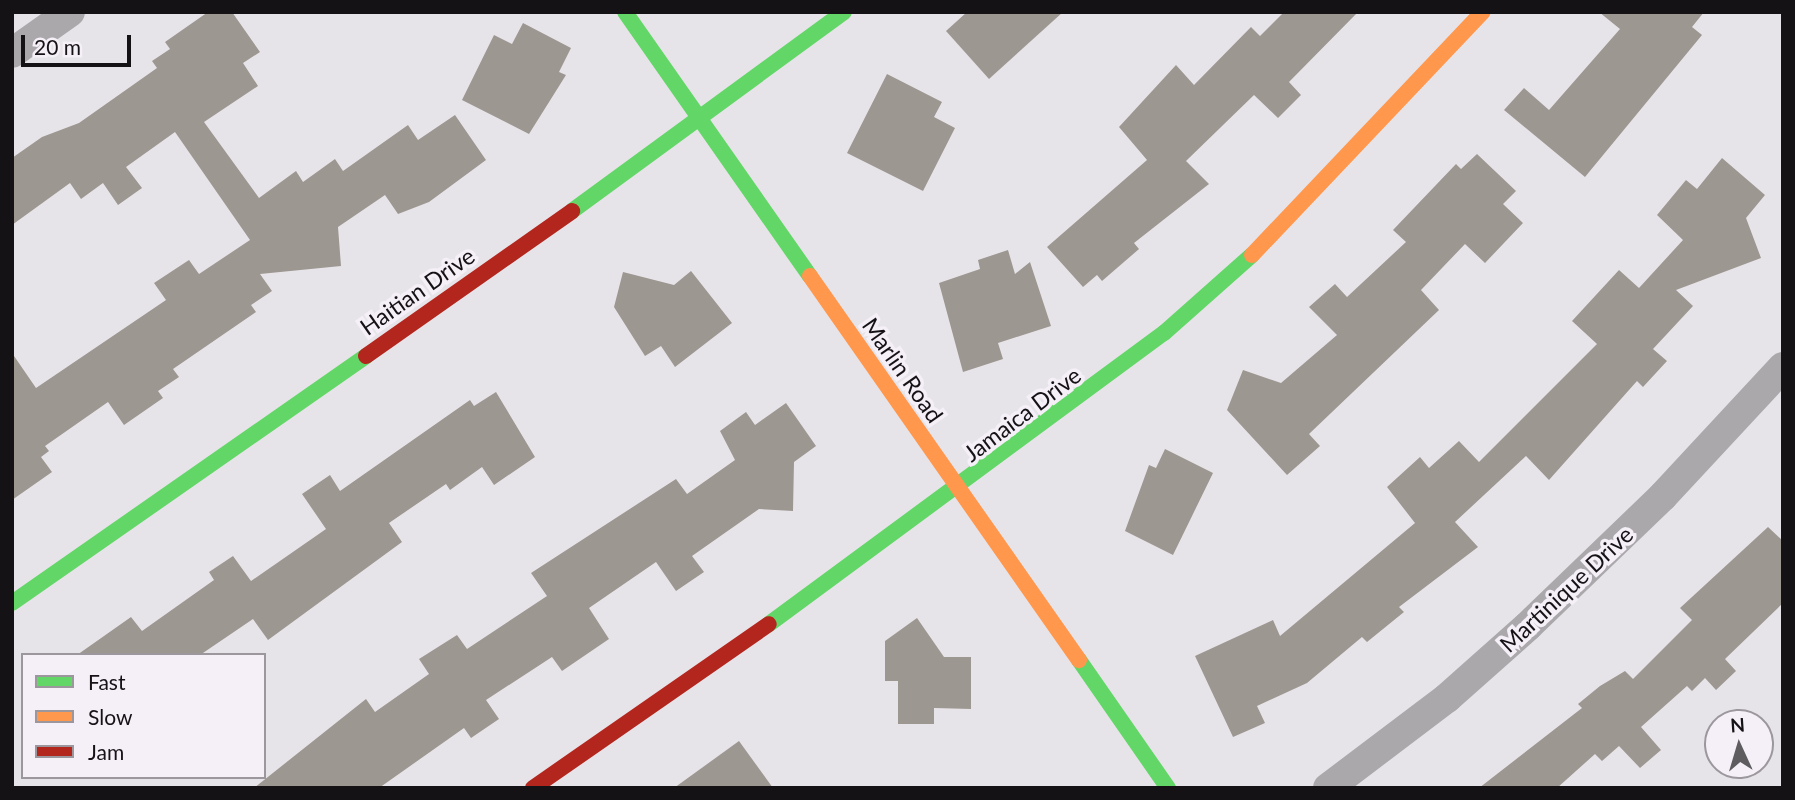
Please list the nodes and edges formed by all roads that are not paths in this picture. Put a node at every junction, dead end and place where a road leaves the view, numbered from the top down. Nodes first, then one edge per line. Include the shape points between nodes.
1 (70, 12) edge
2 (625, 12) edge
3 (844, 12) edge
4 (1483, 12) edge
5 (12, 53) edge
6 (701, 120) junction
7 (1783, 367) edge
8 (959, 489) junction
9 (12, 603) edge
10 (533, 788) edge
11 (1168, 788) edge
12 (1328, 788) edge

1 - 5 street
2 - 6 street, Marlin Road
3 - 6 street, Haitian Drive
4 - 8 street, Jamaica Drive via 1242,266
6 - 8 street, Marlin Road
6 - 9 street, Haitian Drive
7 - 12 street, Martinique Drive via 1663,496 1528,626 1447,698
8 - 10 street, Jamaica Drive
8 - 11 street, Marlin Road

